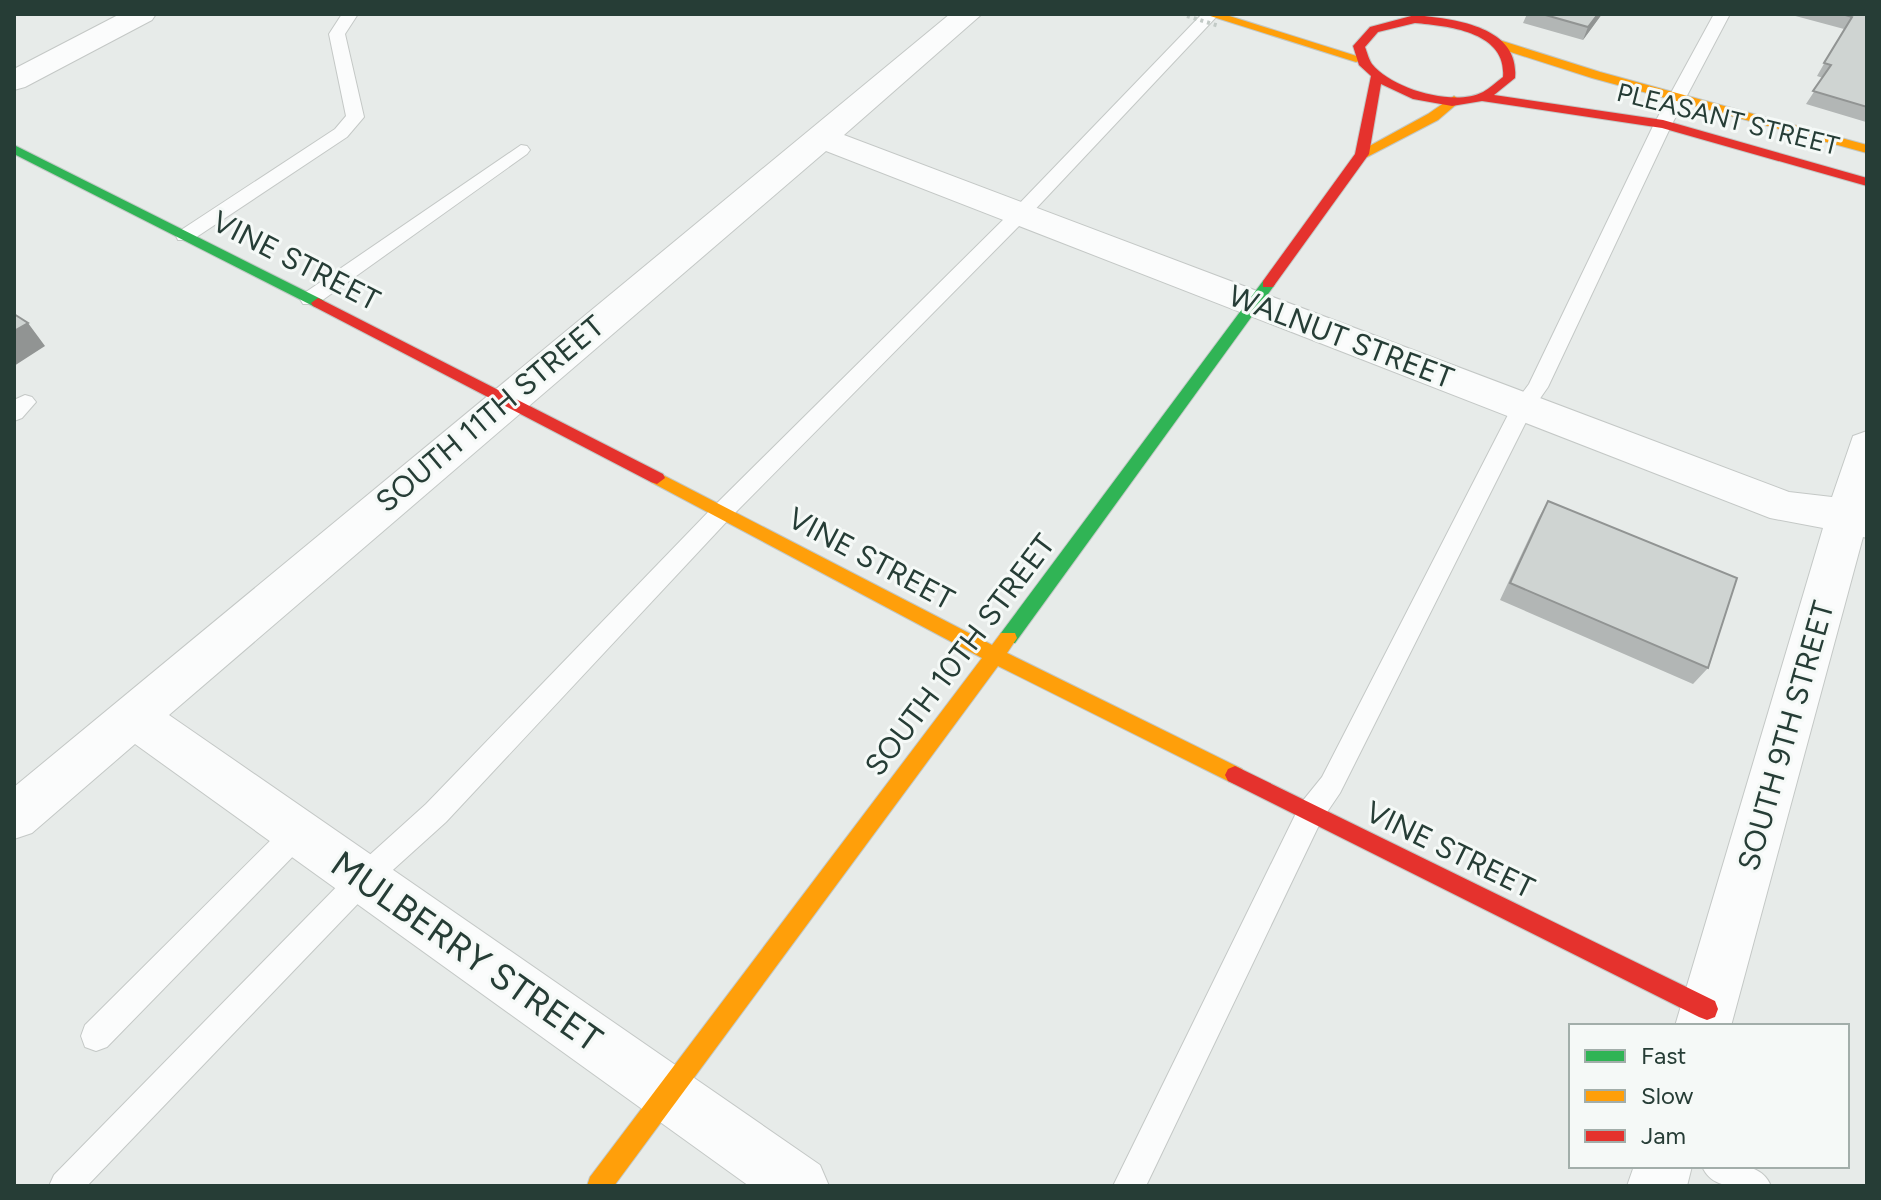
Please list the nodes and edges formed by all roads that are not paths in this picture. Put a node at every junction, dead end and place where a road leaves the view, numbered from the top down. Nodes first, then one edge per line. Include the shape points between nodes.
1 (142, 14) edge
2 (350, 14) edge
3 (968, 14) edge
4 (1494, 14) edge
5 (1722, 14) edge
6 (1419, 16) edge
7 (1207, 18) edge
8 (1350, 21) dead end
9 (1378, 26) junction
10 (1492, 40) junction
11 (1360, 59) junction
12 (1376, 78) junction
13 (14, 81) edge
14 (1480, 97) junction
15 (1678, 97) junction
16 (1454, 100) junction
17 (1663, 124) junction
18 (819, 137) junction
19 (14, 149) edge
20 (1867, 149) edge
21 (521, 150) dead end
22 (1362, 154) junction
23 (1867, 182) edge
24 (1021, 213) junction
25 (185, 236) junction
26 (310, 299) junction
27 (1253, 303) junction
28 (507, 399) junction
29 (1523, 407) junction
30 (1867, 446) edge
31 (722, 512) junction
32 (1858, 519) edge
33 (995, 656) junction
34 (134, 717) junction
35 (1311, 812) junction
36 (14, 817) edge
37 (298, 832) junction
38 (364, 878) junction
39 (1705, 1018) edge
40 (96, 1036) dead end
41 (668, 1093) junction
42 (1722, 1168) edge
43 (65, 1186) edge
44 (599, 1186) edge
45 (799, 1186) edge
46 (1129, 1186) edge
47 (1755, 1186) edge

1 - 13 street
2 - 25 lane via 337,34 355,117 341,133
3 - 18 street, SOUTH 11TH STREET
4 - 10 street
5 - 15 lane
6 - 9 street, PLEASANT STREET
6 - 10 street, PLEASANT STREET
7 - 11 street
7 - 24 lane
8 - 9 street
9 - 11 street via 1365,35
10 - 14 street via 1508,55 1512,68 1509,80
10 - 15 street, PLEASANT STREET
11 - 12 street
12 - 16 street via 1420,96
12 - 22 street, SOUTH 10TH STREET
14 - 16 street, PLEASANT STREET
14 - 17 street, PLEASANT STREET
15 - 17 lane
15 - 20 street, PLEASANT STREET
16 - 22 street, SOUTH 10TH STREET via 1433,117
17 - 23 street, PLEASANT STREET
17 - 29 lane via 1538,387
18 - 24 street, WALNUT STREET
18 - 28 street, SOUTH 11TH STREET
19 - 25 street, VINE STREET
21 - 26 lane
22 - 27 street, SOUTH 10TH STREET
24 - 27 street, WALNUT STREET
24 - 31 lane
25 - 26 street, VINE STREET
26 - 28 street, VINE STREET
27 - 29 street, WALNUT STREET
27 - 33 street, SOUTH 10TH STREET
28 - 31 street, VINE STREET
28 - 34 street, SOUTH 11TH STREET
29 - 32 street, WALNUT STREET via 1785,507
29 - 35 lane via 1331,785
30 - 32 street, SOUTH 9TH STREET
31 - 33 street, VINE STREET
31 - 38 lane via 436,813
32 - 39 street, SOUTH 9TH STREET
33 - 35 street, VINE STREET
33 - 41 street, SOUTH 10TH STREET
34 - 36 street, SOUTH 11TH STREET
34 - 37 street, MULBERRY STREET
35 - 39 street, VINE STREET
35 - 46 lane
37 - 38 street, MULBERRY STREET
37 - 40 lane
38 - 41 street, MULBERRY STREET
38 - 43 lane
41 - 44 street, SOUTH 10TH STREET
41 - 45 street, MULBERRY STREET
42 - 47 lane

